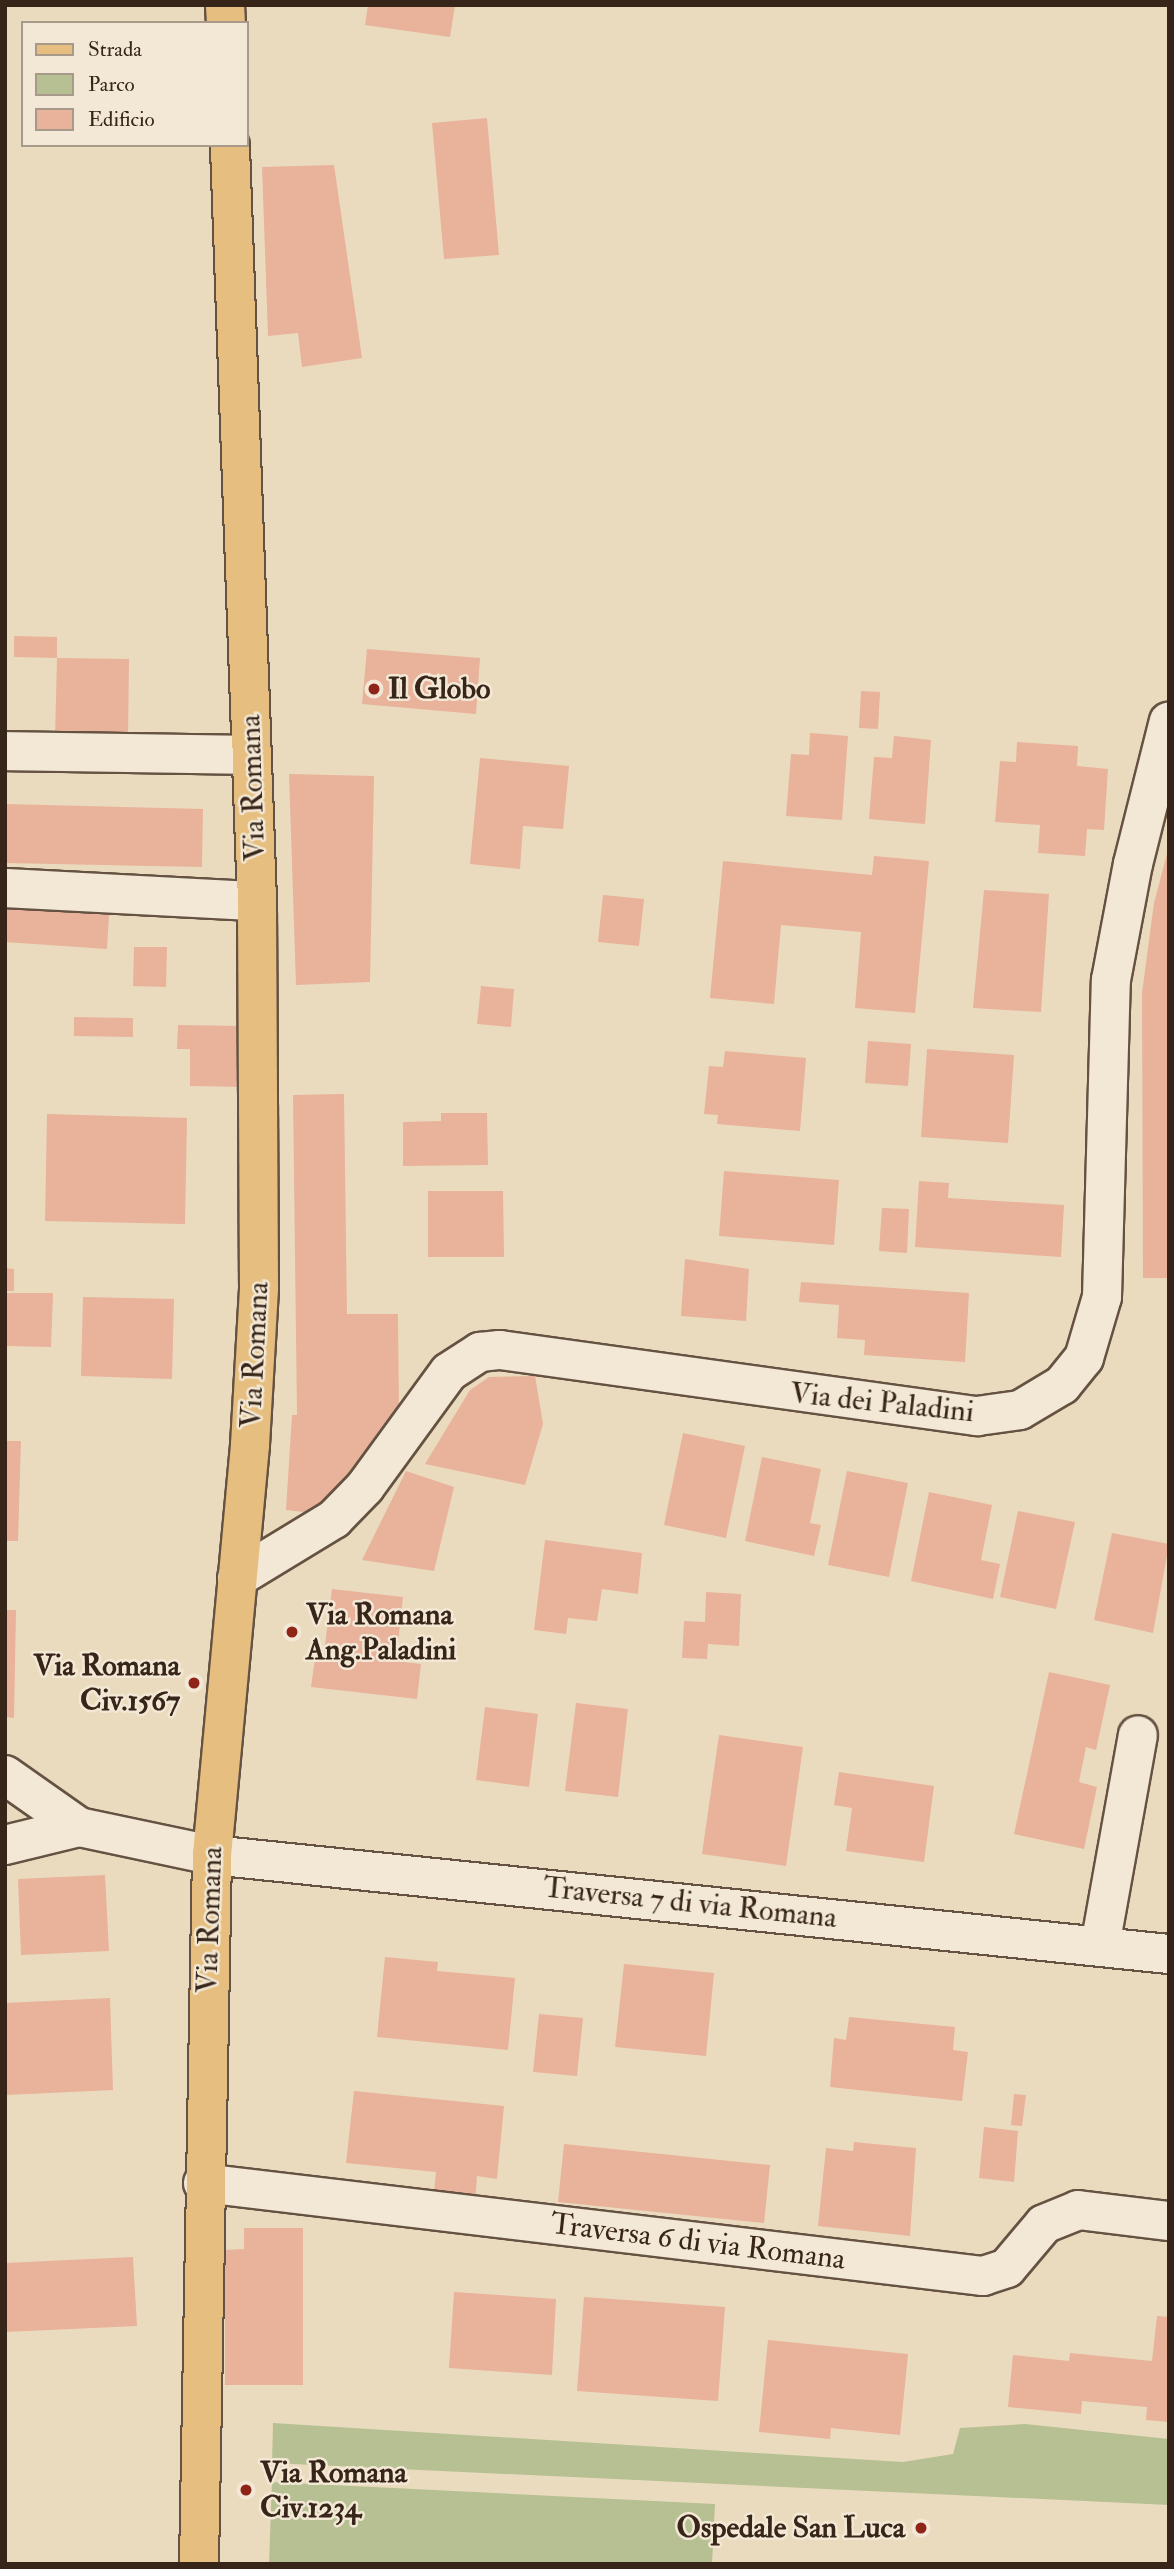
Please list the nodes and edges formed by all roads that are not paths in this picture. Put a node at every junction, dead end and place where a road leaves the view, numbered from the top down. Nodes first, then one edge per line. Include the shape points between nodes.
1 (230, 147) edge
2 (1169, 721) edge
3 (5, 751) edge
4 (252, 755) junction
5 (5, 888) edge
6 (257, 901) junction
7 (237, 1578) junction
8 (1138, 1735) dead end
9 (5, 1775) edge
10 (79, 1827) junction
11 (5, 1846) edge
12 (212, 1855) junction
13 (1100, 1946) junction
14 (1169, 1954) edge
15 (203, 2183) junction
16 (1169, 2221) edge
17 (199, 2564) edge

1 - 4 main road, Via Romana
2 - 7 street, Via dei Paladini via 1133,864 1111,979 1102,1297 1084,1358 1062,1385 1020,1410 977,1416 500,1350 480,1352 449,1372 365,1487 334,1519
3 - 4 street
4 - 6 main road, Via Romana
5 - 6 street
6 - 7 main road, Via Romana via 259,1289
7 - 12 main road, Via Romana
8 - 13 street
9 - 10 street
10 - 11 street
10 - 12 street, Traversa 7 di via Romana
12 - 13 street, Traversa 7 di via Romana
12 - 15 main road, Via Romana
13 - 14 street, Traversa 7 di via Romana
15 - 16 street, Traversa 6 di via Romana via 983,2276 1007,2268 1044,2224 1078,2210
15 - 17 main road, Via Romana

